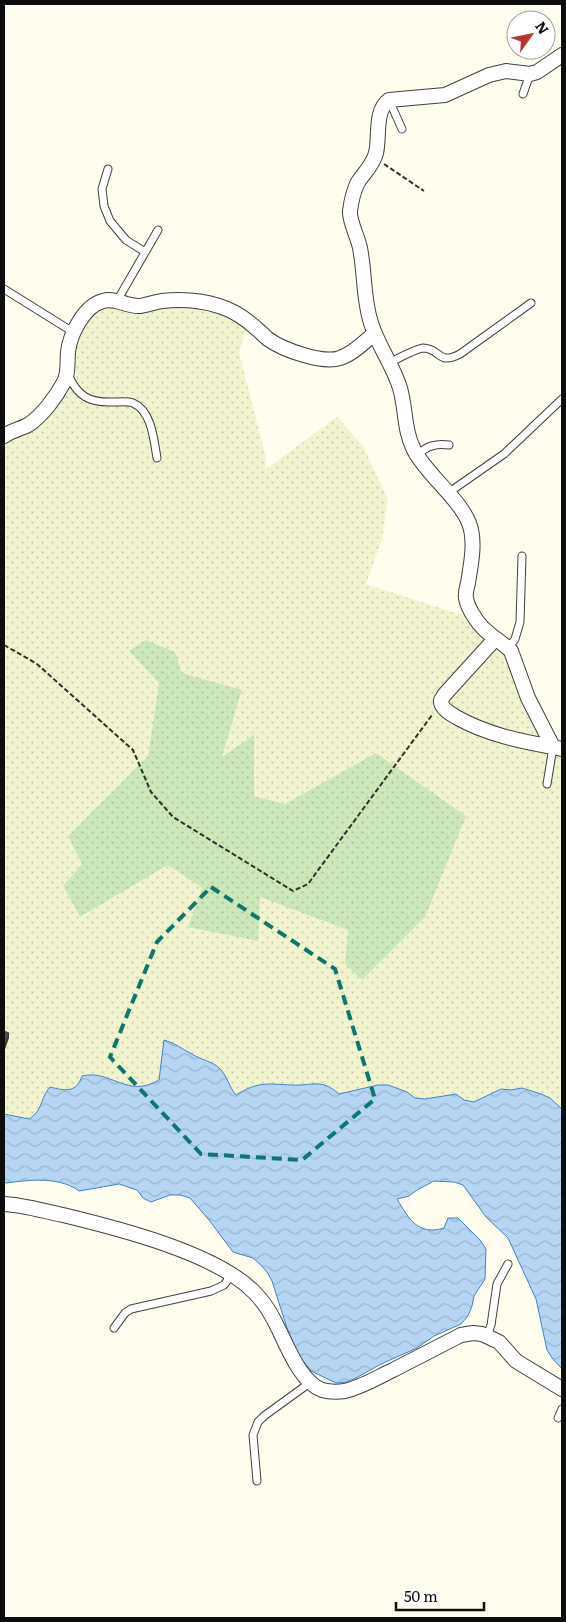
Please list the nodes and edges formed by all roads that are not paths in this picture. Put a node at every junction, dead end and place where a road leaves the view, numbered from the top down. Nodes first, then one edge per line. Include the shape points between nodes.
1 (562, 55) edge
2 (530, 74) junction
3 (523, 94) dead end
4 (389, 100) junction
5 (402, 129) dead end
6 (108, 169) dead end
7 (158, 230) dead end
8 (145, 252) junction
9 (4, 289) edge
10 (117, 301) junction
11 (531, 303) dead end
12 (73, 332) junction
13 (374, 334) junction
14 (389, 363) junction
15 (67, 371) junction
16 (562, 399) edge
17 (4, 436) edge
18 (449, 444) dead end
19 (417, 455) junction
20 (157, 458) dead end
21 (448, 494) junction
22 (522, 556) dead end
23 (495, 640) junction
24 (508, 649) junction
25 (558, 748) edge
26 (547, 784) dead end
27 (4, 1204) edge
28 (508, 1264) dead end
29 (229, 1273) junction
30 (114, 1328) dead end
31 (488, 1336) junction
32 (311, 1382) junction
33 (562, 1389) edge
34 (562, 1409) edge
35 (558, 1418) dead end
36 (256, 1481) dead end

1 - 2 street
2 - 3 lane
2 - 4 street via 506,71 489,75 445,95
4 - 5 lane
4 - 13 street via 383,107 374,158 358,183 350,213 359,244 366,305
6 - 8 lane via 102,189 110,221 126,240
7 - 8 lane
8 - 10 lane
9 - 12 lane
10 - 12 street via 96,304
10 - 13 street via 140,306 188,300 219,306 246,319 282,347 295,353 332,359 347,355
11 - 14 lane via 451,359 422,348
12 - 15 street
13 - 14 street
14 - 19 street via 400,390 407,435
15 - 17 street via 65,380 45,409 27,425
15 - 20 lane via 80,393 90,399 132,403 140,409 148,420
16 - 21 lane via 504,454
18 - 19 lane via 424,448
19 - 21 street
21 - 23 street via 469,523 471,533 472,553 466,597 469,607 481,627
22 - 24 lane via 520,622
23 - 24 street
23 - 25 street via 441,699 441,703 450,713 472,726
24 - 25 street via 528,698
25 - 26 lane
27 - 29 street via 87,1221 148,1239
28 - 31 lane via 497,1284
29 - 30 lane via 227,1281 219,1288 131,1309
29 - 32 street via 263,1303 296,1365
31 - 32 street via 461,1335 367,1383 346,1390 321,1390
31 - 33 street via 499,1342 516,1361
32 - 36 lane via 258,1422 253,1435
34 - 35 lane

